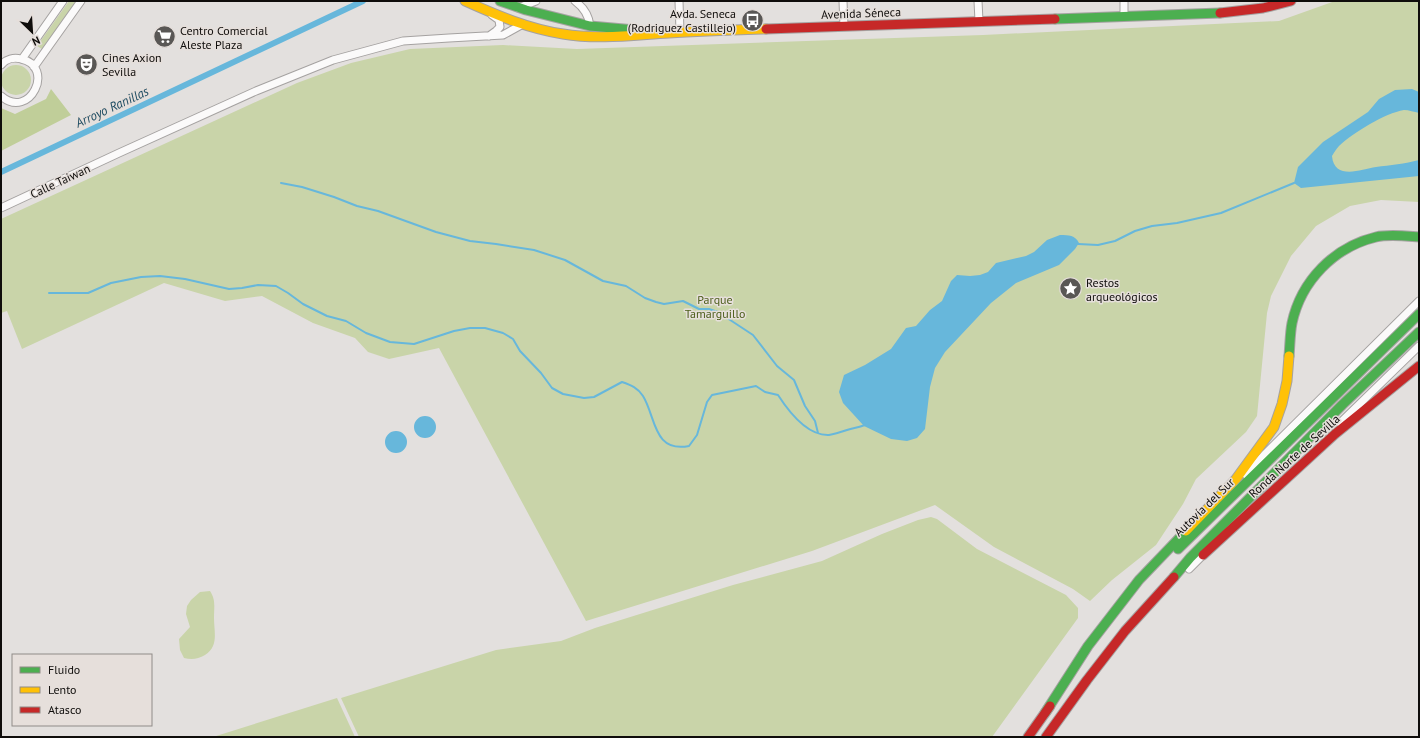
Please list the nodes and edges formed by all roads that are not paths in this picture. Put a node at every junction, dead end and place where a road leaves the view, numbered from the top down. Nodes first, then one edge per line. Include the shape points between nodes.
1 (63, 1) edge
2 (81, 1) edge
3 (465, 1) edge
4 (500, 1) edge
5 (536, 1) edge
6 (679, 1) edge
7 (843, 1) edge
8 (978, 1) edge
9 (1124, 1) edge
10 (1291, 1) edge
11 (581, 2) edge
12 (1265, 4) edge
13 (518, 8) junction
14 (489, 12) junction
15 (1124, 16) junction
16 (979, 21) junction
17 (523, 24) junction
18 (590, 26) junction
19 (844, 26) junction
20 (675, 32) junction
21 (489, 36) junction
22 (22, 59) junction
23 (1, 65) edge
24 (34, 67) junction
25 (1, 96) edge
26 (1, 208) edge
27 (1419, 237) edge
28 (1419, 301) edge
29 (1419, 314) edge
30 (1419, 332) edge
31 (1419, 346) edge
32 (1419, 366) edge
33 (1181, 546) junction
34 (1189, 569) junction
35 (1125, 631) junction
36 (1045, 712) junction
37 (1028, 737) edge
38 (1046, 737) edge

1 - 22 street
2 - 24 street
3 - 14 main road, Avenida Séneca
4 - 13 main road, Avenida Séneca
5 - 13 street
6 - 20 street
7 - 19 street
8 - 16 street
9 - 15 street
10 - 12 main road, Avenida Séneca
11 - 18 street
12 - 15 main road, Avenida Séneca via 1215,13
13 - 18 main road, Avenida Séneca
14 - 17 main road, Avenida Séneca
14 - 21 street via 498,20 500,27
15 - 16 main road, Avenida Séneca
16 - 19 main road, Avenida Séneca
17 - 20 main road, Avenida Séneca via 571,35 598,38
17 - 21 street, Calle Taiwan via 503,35
18 - 20 main road, Avenida Séneca
19 - 20 main road, Avenida Séneca
21 - 26 street, Calle Taiwan via 403,41 333,60 256,91
22 - 23 street via 8,60
22 - 24 street
24 - 25 street via 38,82 32,95 21,102 14,102
27 - 36 main road, Ronda Norte de Sevilla via 1377,237 1356,244 1334,257 1316,273 1301,296 1292,323 1287,381 1274,427 1236,479 1139,580 1088,646
28 - 33 street via 1264,455
29 - 33 main road, Autovía del Sur
30 - 35 main road, Autovía del Sur via 1342,405 1190,558
31 - 34 street
32 - 34 main road, Ronda Norte de Sevilla via 1342,429
33 - 36 main road, Autovía del Sur via 1146,584
34 - 35 main road, Ronda Norte de Sevilla via 1141,622
35 - 38 main road, Autovía del Sur
36 - 37 main road, Autovía del Sur

